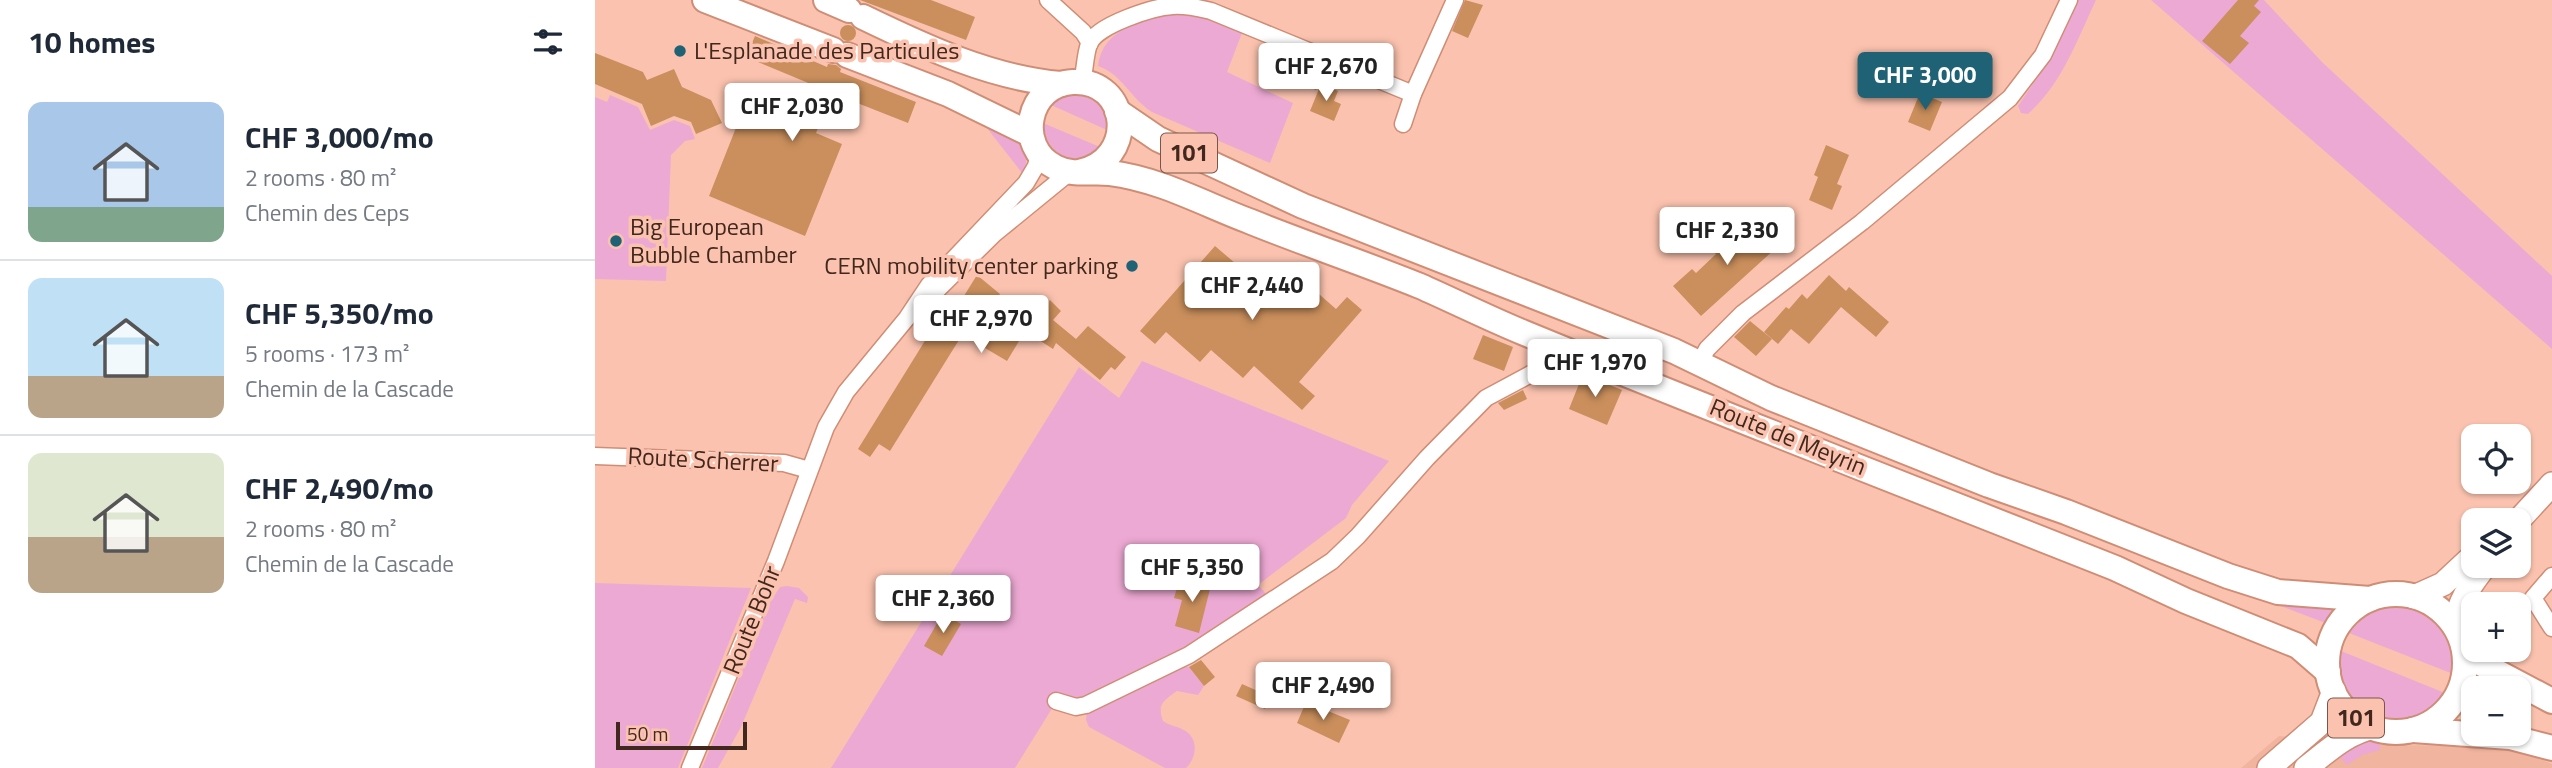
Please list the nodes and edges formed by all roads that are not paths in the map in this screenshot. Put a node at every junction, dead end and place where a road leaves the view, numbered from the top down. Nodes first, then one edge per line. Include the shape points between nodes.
1 (705, 0) edge
2 (826, 0) edge
3 (1048, 0) edge
4 (1455, 0) edge
5 (2069, 0) edge
6 (1090, 43) junction
7 (1072, 83) junction
8 (1413, 94) junction
9 (1117, 111) junction
10 (1403, 124) dead end
11 (1034, 144) junction
12 (1074, 172) junction
13 (907, 318) junction
14 (1558, 345) junction
15 (1700, 362) junction
16 (595, 456) edge
17 (810, 470) junction
18 (2552, 484) edge
19 (2530, 508) edge
20 (2461, 567) edge
21 (2552, 576) edge
22 (2476, 578) edge
23 (2414, 597) junction
24 (2370, 600) junction
25 (2455, 627) junction
26 (2552, 628) edge
27 (2461, 644) edge
28 (2464, 662) edge
29 (2478, 662) edge
30 (2331, 681) junction
31 (1056, 701) dead end
32 (2552, 701) edge
33 (2374, 727) junction
34 (2409, 730) junction
35 (2552, 748) edge
36 (690, 768) edge
37 (2269, 768) edge
38 (2306, 768) edge

1 - 11 main road, Route de Meyrin / 101 via 948,94
2 - 7 main road, Route de Meyrin / 101 via 978,66 1015,78
3 - 6 street
4 - 8 street
5 - 15 street via 2043,55 2010,98 1862,222 1743,313
6 - 7 street
6 - 8 street via 1108,28 1150,10 1175,5 1197,8
7 - 9 main road, Route de Meyrin / 101 via 1100,89
7 - 11 main road via 1045,92 1035,106
8 - 10 street
9 - 12 main road via 1120,131 1115,149 1103,162
9 - 15 main road, Route de Meyrin / 101 via 1158,139 1303,206
11 - 12 main road, Route de Meyrin / 101 via 1052,166
11 - 13 street via 1036,166 1026,183 952,258
12 - 13 street via 994,234
12 - 14 main road, Route de Meyrin / 101 via 1117,174 1174,191
13 - 17 street, Route Bohr via 846,392
14 - 30 main road, Route de Meyrin / 101 via 2298,646
14 - 31 street via 1542,368 1486,398 1358,536 1313,574 1189,655 1086,705
15 - 24 main road, Route de Meyrin / 101 via 1771,398 2228,576 2278,592
16 - 17 street, Route Scherrer via 784,463
17 - 36 street, Route Bohr
18 - 19 main road
20 - 23 main road via 2443,584
21 - 26 street via 2533,598
22 - 25 main road via 2456,612
23 - 24 main road, 101 via 2390,594
23 - 25 main road, 101 via 2437,607
24 - 30 main road, 101 via 2349,613 2334,634 2329,651
25 - 27 main road, 101
28 - 34 main road, 101 via 2461,685 2452,703 2433,721
29 - 32 main road
30 - 33 main road, 101 via 2349,713
30 - 37 main road via 2322,722
33 - 34 main road, 101
33 - 38 main road via 2339,741
34 - 35 main road, 101 via 2510,737

